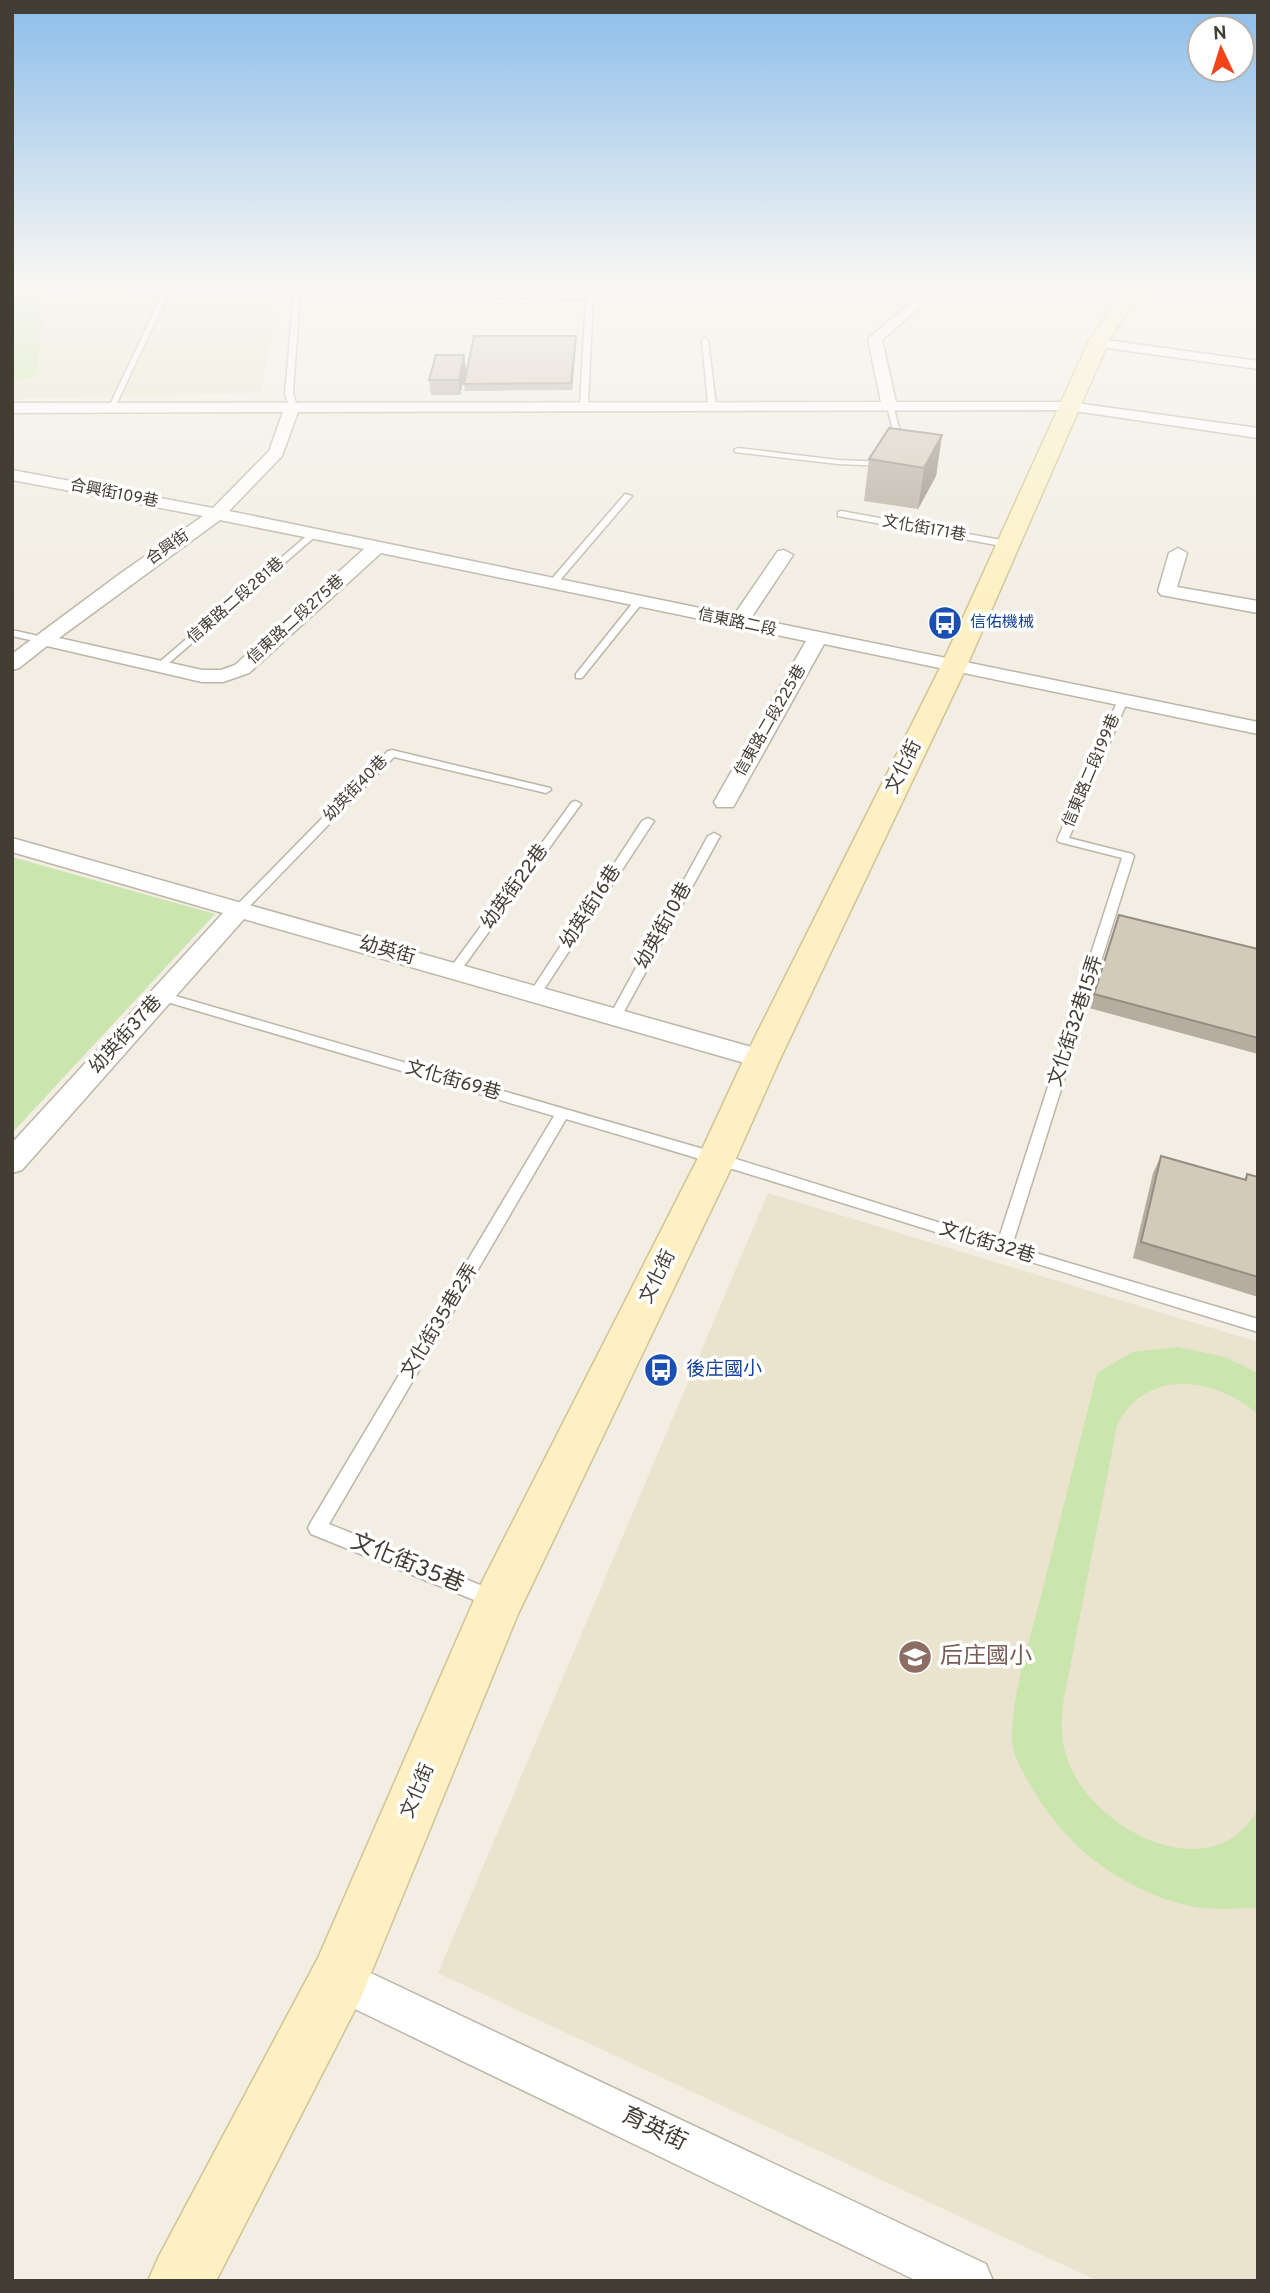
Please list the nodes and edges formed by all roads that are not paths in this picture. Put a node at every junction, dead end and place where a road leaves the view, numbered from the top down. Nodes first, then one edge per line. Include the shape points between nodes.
1 (120, 389) edge
2 (289, 389) edge
3 (585, 389) edge
4 (710, 389) edge
5 (886, 389) edge
6 (1076, 389) edge
7 (584, 405) junction
8 (712, 405) junction
9 (889, 405) junction
10 (293, 406) junction
11 (1068, 406) junction
12 (111, 407) junction
13 (12, 408) edge
14 (1258, 433) edge
15 (738, 450) dead end
16 (903, 453) edge
17 (893, 464) edge
18 (12, 475) edge
19 (628, 496) dead end
20 (217, 514) junction
21 (841, 514) dead end
22 (313, 534) junction
23 (1007, 544) junction
24 (376, 548) junction
25 (1178, 553) dead end
26 (784, 555) dead end
27 (552, 584) junction
28 (638, 602) junction
29 (1258, 607) edge
30 (738, 623) junction
31 (12, 633) edge
32 (817, 639) junction
33 (44, 640) junction
34 (12, 664) edge
35 (159, 667) junction
36 (953, 668) junction
37 (579, 676) dead end
38 (1122, 702) junction
39 (1258, 728) edge
40 (546, 790) dead end
41 (724, 802) dead end
42 (576, 804) dead end
43 (648, 821) dead end
44 (713, 836) dead end
45 (1063, 840) joint
46 (12, 845) edge
47 (240, 909) junction
48 (455, 970) junction
49 (535, 993) junction
50 (161, 996) junction
51 (615, 1017) junction
52 (762, 1059) junction
53 (563, 1113) junction
54 (717, 1158) junction
55 (12, 1162) edge
56 (1003, 1249) junction
57 (1258, 1326) edge
58 (317, 1528) joint
59 (498, 1601) junction
60 (339, 1979) junction
61 (181, 2281) edge
62 (969, 2281) edge

1 - 12 lane
2 - 10 lane
3 - 7 lane
4 - 8 lane
5 - 9 street
6 - 11 street, 文化街
7 - 8 street
7 - 10 street
8 - 9 street
9 - 11 street
9 - 16 lane
10 - 12 street
10 - 20 street, 合興街 via 276,453
11 - 14 street
11 - 23 street, 文化街
12 - 13 street
15 - 17 lane
18 - 20 street, 合興街109巷
19 - 27 lane
20 - 22 street, 信東路二段
20 - 33 street, 合興街
21 - 23 lane, 文化街171巷
22 - 24 street, 信東路二段
22 - 35 lane, 信東路二段281巷
23 - 36 street, 文化街
24 - 27 street, 信東路二段
24 - 35 street, 信東路二段275巷 via 242,669 223,676 202,676
25 - 29 street via 1167,591
26 - 30 street
27 - 28 street, 信東路二段
28 - 30 street, 信東路二段
28 - 37 lane
30 - 32 street, 信東路二段
31 - 33 lane
32 - 36 street, 信東路二段
32 - 41 street, 信東路二段225巷
33 - 34 street, 合興街
33 - 35 street, 信東路二段275巷
36 - 38 street, 信東路二段
36 - 52 street, 文化街
38 - 39 street, 信東路二段
38 - 45 lane, 信東路二段199巷
40 - 47 lane, 幼英街40巷 via 392,753
42 - 48 lane, 幼英街22巷
43 - 49 lane, 幼英街16巷
44 - 51 lane, 幼英街10巷
45 - 56 lane, 文化街32巷15弄 via 1128,856
46 - 47 street, 幼英街
47 - 48 street, 幼英街
47 - 50 street, 幼英街37巷
48 - 49 street, 幼英街
49 - 51 street, 幼英街
50 - 53 lane, 文化街69巷
50 - 55 street, 幼英街37巷
51 - 52 street, 幼英街
52 - 54 street, 文化街
53 - 54 lane, 文化街69巷
53 - 58 lane, 文化街35巷2弄
54 - 56 lane, 文化街32巷
54 - 59 street, 文化街
56 - 57 lane, 文化街32巷
58 - 59 lane, 文化街35巷
59 - 60 street, 文化街
60 - 61 street, 文化街
60 - 62 street, 育英街

